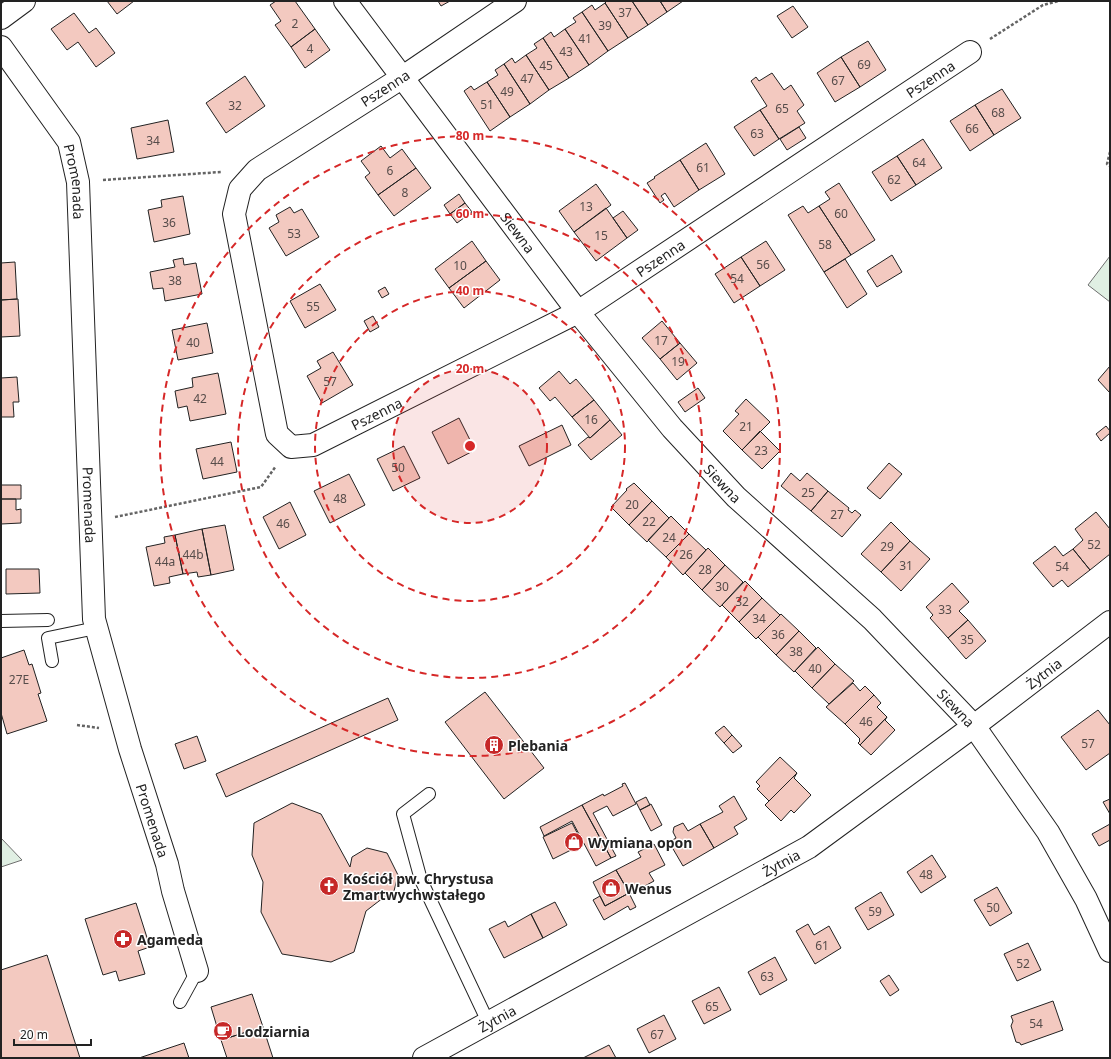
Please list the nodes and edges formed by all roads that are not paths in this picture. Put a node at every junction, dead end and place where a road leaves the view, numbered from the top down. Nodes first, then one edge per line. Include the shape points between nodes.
1 (24, 1) edge
2 (345, 1) edge
3 (515, 1) edge
4 (1, 18) edge
5 (1, 47) edge
6 (970, 52) road end
7 (403, 77) junction
8 (578, 312) junction
9 (48, 620) dead end
10 (1, 621) edge
11 (1110, 622) edge
12 (96, 628) junction
13 (52, 661) dead end
14 (974, 726) junction
15 (429, 794) dead end
16 (1110, 951) edge
17 (197, 971) joint
18 (180, 1002) dead end
19 (488, 1022) junction
20 (424, 1058) edge

1 - 4 street
2 - 7 street, Siewna
3 - 7 street, Pszenna
5 - 12 street, Promenada via 69,142 78,182
6 - 8 street, Pszenna
7 - 8 street, Siewna
7 - 8 street, Pszenna via 257,170 240,189 234,214 277,434 291,447 313,445
8 - 14 street, Siewna via 672,428 736,496 872,619
9 - 10 lane
11 - 14 street, Żytnia
12 - 13 lane via 48,638
12 - 17 street, Promenada
14 - 16 street, Siewna via 1048,832 1086,899
14 - 19 street, Żytnia via 809,847
15 - 19 lane via 403,814 421,880
17 - 18 lane
19 - 20 street, Żytnia

